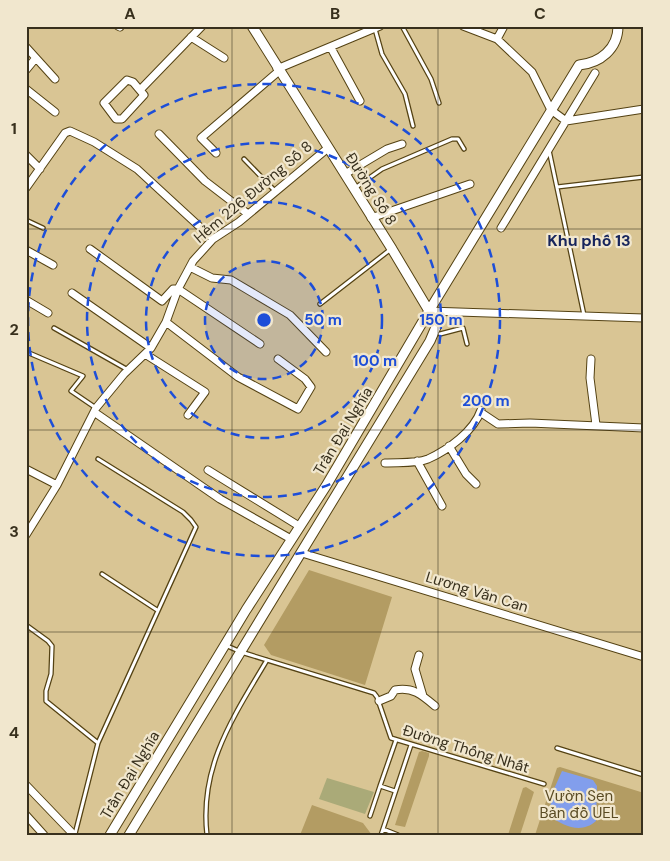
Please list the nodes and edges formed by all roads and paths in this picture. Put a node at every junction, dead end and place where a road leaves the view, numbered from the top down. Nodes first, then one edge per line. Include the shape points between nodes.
1 (202, 26) edge
2 (252, 26) edge
3 (402, 26) edge
4 (463, 26) edge
5 (504, 26) edge
6 (618, 26) edge
7 (377, 27) edge
8 (192, 37) junction
9 (497, 39) junction
10 (26, 47) edge
11 (331, 48) junction
12 (224, 58) dead end
13 (35, 59) junction
14 (592, 64) junction
15 (26, 70) edge
16 (278, 70) junction
17 (595, 73) joint
18 (55, 79) dead end
19 (141, 89) junction
20 (26, 90) edge
21 (360, 101) dead end
22 (439, 104) dead end
23 (644, 109) edge
24 (551, 110) junction
25 (54, 112) dead end
26 (566, 121) junction
27 (413, 126) dead end
28 (159, 134) dead end
29 (402, 144) dead end
30 (328, 148) junction
31 (464, 149) dead end
32 (549, 149) junction
33 (216, 153) dead end
34 (26, 155) edge
35 (244, 159) dead end
36 (40, 169) junction
37 (345, 174) junction
38 (644, 177) edge
39 (470, 184) dead end
40 (557, 187) junction
41 (26, 188) edge
42 (355, 189) junction
43 (276, 191) junction
44 (248, 214) junction
45 (371, 218) junction
46 (26, 220) edge
47 (43, 228) dead end
48 (501, 228) dead end
49 (213, 239) junction
50 (90, 249) dead end
51 (392, 249) junction
52 (26, 250) edge
53 (53, 265) dead end
54 (190, 266) junction
55 (178, 289) junction
56 (72, 293) dead end
57 (26, 300) edge
58 (320, 304) dead end
59 (429, 311) junction
60 (48, 312) dead end
61 (584, 316) junction
62 (644, 318) edge
63 (166, 322) junction
64 (54, 328) dead end
65 (438, 331) junction
66 (260, 344) dead end
67 (467, 344) dead end
68 (150, 348) junction
69 (326, 352) dead end
70 (29, 353) dead end
71 (145, 354) junction
72 (591, 358) dead end
73 (278, 359) dead end
74 (128, 370) junction
75 (95, 410) junction
76 (188, 415) dead end
77 (596, 425) junction
78 (644, 428) edge
79 (449, 446) junction
80 (98, 459) dead end
81 (418, 461) junction
82 (385, 462) dead end
83 (26, 470) edge
84 (208, 470) dead end
85 (476, 484) dead end
86 (57, 485) junction
87 (320, 496) junction
88 (332, 504) junction
89 (442, 506) dead end
90 (299, 526) junction
91 (26, 535) edge
92 (291, 539) junction
93 (302, 552) junction
94 (102, 574) dead end
95 (157, 610) junction
96 (26, 625) edge
97 (225, 645) junction
98 (241, 652) junction
99 (419, 655) dead end
100 (644, 657) edge
101 (267, 660) junction
102 (422, 696) junction
103 (379, 701) junction
104 (435, 706) dead end
105 (396, 740) junction
106 (98, 743) junction
107 (411, 744) junction
108 (557, 748) dead end
109 (644, 775) edge
110 (544, 784) dead end
111 (26, 785) edge
112 (380, 786) junction
113 (396, 791) junction
114 (26, 815) edge
115 (370, 816) dead end
116 (383, 829) junction
117 (44, 835) edge
118 (74, 835) edge
119 (110, 835) edge
120 (128, 835) edge
121 (207, 835) edge
122 (381, 835) edge
123 (398, 835) edge

1 - 8 street
2 - 16 street
3 - 22 lane via 431,79
4 - 9 street
5 - 9 street
6 - 14 street, Trần Đại Nghĩa via 613,44 603,58
7 - 11 street
7 - 27 lane via 382,54 405,94
8 - 12 street
8 - 19 street
9 - 24 street via 532,72
10 - 13 street
11 - 16 street
11 - 21 street
13 - 15 street
13 - 18 street
14 - 17 lane
14 - 24 street, Trần Đại Nghĩa via 579,65
16 - 30 street, Đường Số 8
16 - 33 street via 201,138
17 - 26 street
19 - 19 street via 144,95 122,119 116,119 104,107 105,101 127,80
20 - 25 street
23 - 26 street
24 - 26 street
24 - 59 street, Trần Đại Nghĩa
26 - 32 street
28 - 44 street via 205,181
29 - 37 street
30 - 37 street, Đường Số 8
30 - 43 street, Hẻm 226 Đường Số 8
31 - 42 lane via 458,138 452,139 382,169
32 - 40 lane
32 - 48 street
34 - 36 street
35 - 43 lane
36 - 41 street
36 - 49 street via 65,133 70,131 137,169
37 - 42 street, Đường Số 8
38 - 40 lane
39 - 45 street
40 - 61 lane
42 - 45 street, Đường Số 8
43 - 44 street, Hẻm 226 Đường Số 8
44 - 49 street, Hẻm 226 Đường Số 8
45 - 51 street, Đường Số 8
46 - 47 lane
49 - 54 street, Hẻm 226 Đường Số 8
50 - 55 street via 162,302 174,288
51 - 58 lane
51 - 59 street, Đường Số 8
52 - 53 street
54 - 55 street, Hẻm 226 Đường Số 8
54 - 69 street via 212,278 231,280 290,315
55 - 63 street, Hẻm 226 Đường Số 8
55 - 66 street
56 - 68 street
57 - 60 street
59 - 61 street
59 - 65 street, Đường Số 8
59 - 87 street, Trần Đại Nghĩa
61 - 62 street
63 - 68 street, Hẻm 226 Đường Số 8
63 - 73 street via 238,378 298,409 312,388
64 - 74 lane
65 - 67 lane via 463,328
65 - 88 street, Trần Đại Nghĩa
68 - 71 street, Hẻm 226 Đường Số 8
70 - 75 lane via 83,376 71,391
71 - 74 street, Hẻm 226 Đường Số 8
71 - 76 street via 205,392
72 - 77 street
74 - 75 street, Hẻm 226 Đường Số 8
75 - 86 street, Hẻm 226 Đường Số 8
75 - 92 street via 220,499
77 - 78 street
77 - 79 street via 498,424 482,412
79 - 81 street
79 - 85 street
80 - 95 lane via 183,512 196,528
81 - 82 street
81 - 89 street
83 - 86 street
84 - 90 street
86 - 91 street, Hẻm 226 Đường Số 8
87 - 88 street
87 - 90 street, Trần Đại Nghĩa
88 - 93 street, Trần Đại Nghĩa
90 - 92 street, Trần Đại Nghĩa
92 - 97 street, Trần Đại Nghĩa
93 - 98 street, Trần Đại Nghĩa
93 - 100 street, Lương Văn Can
94 - 95 lane
95 - 106 lane
96 - 106 lane via 52,646 46,701
97 - 98 lane
97 - 119 street, Trần Đại Nghĩa
98 - 101 lane
98 - 120 street, Trần Đại Nghĩa
99 - 102 street via 415,669
101 - 103 lane via 374,693
101 - 121 lane via 218,748 208,786
102 - 103 street via 406,688 395,690
102 - 104 street
103 - 105 lane, Đường Thống Nhất via 391,738
105 - 107 lane, Đường Thống Nhất
105 - 112 lane
106 - 118 lane
107 - 110 lane, Đường Thống Nhất
107 - 113 lane
108 - 109 lane
111 - 118 street
112 - 113 lane
112 - 115 lane
113 - 116 lane
114 - 117 street
116 - 122 lane
116 - 123 lane

